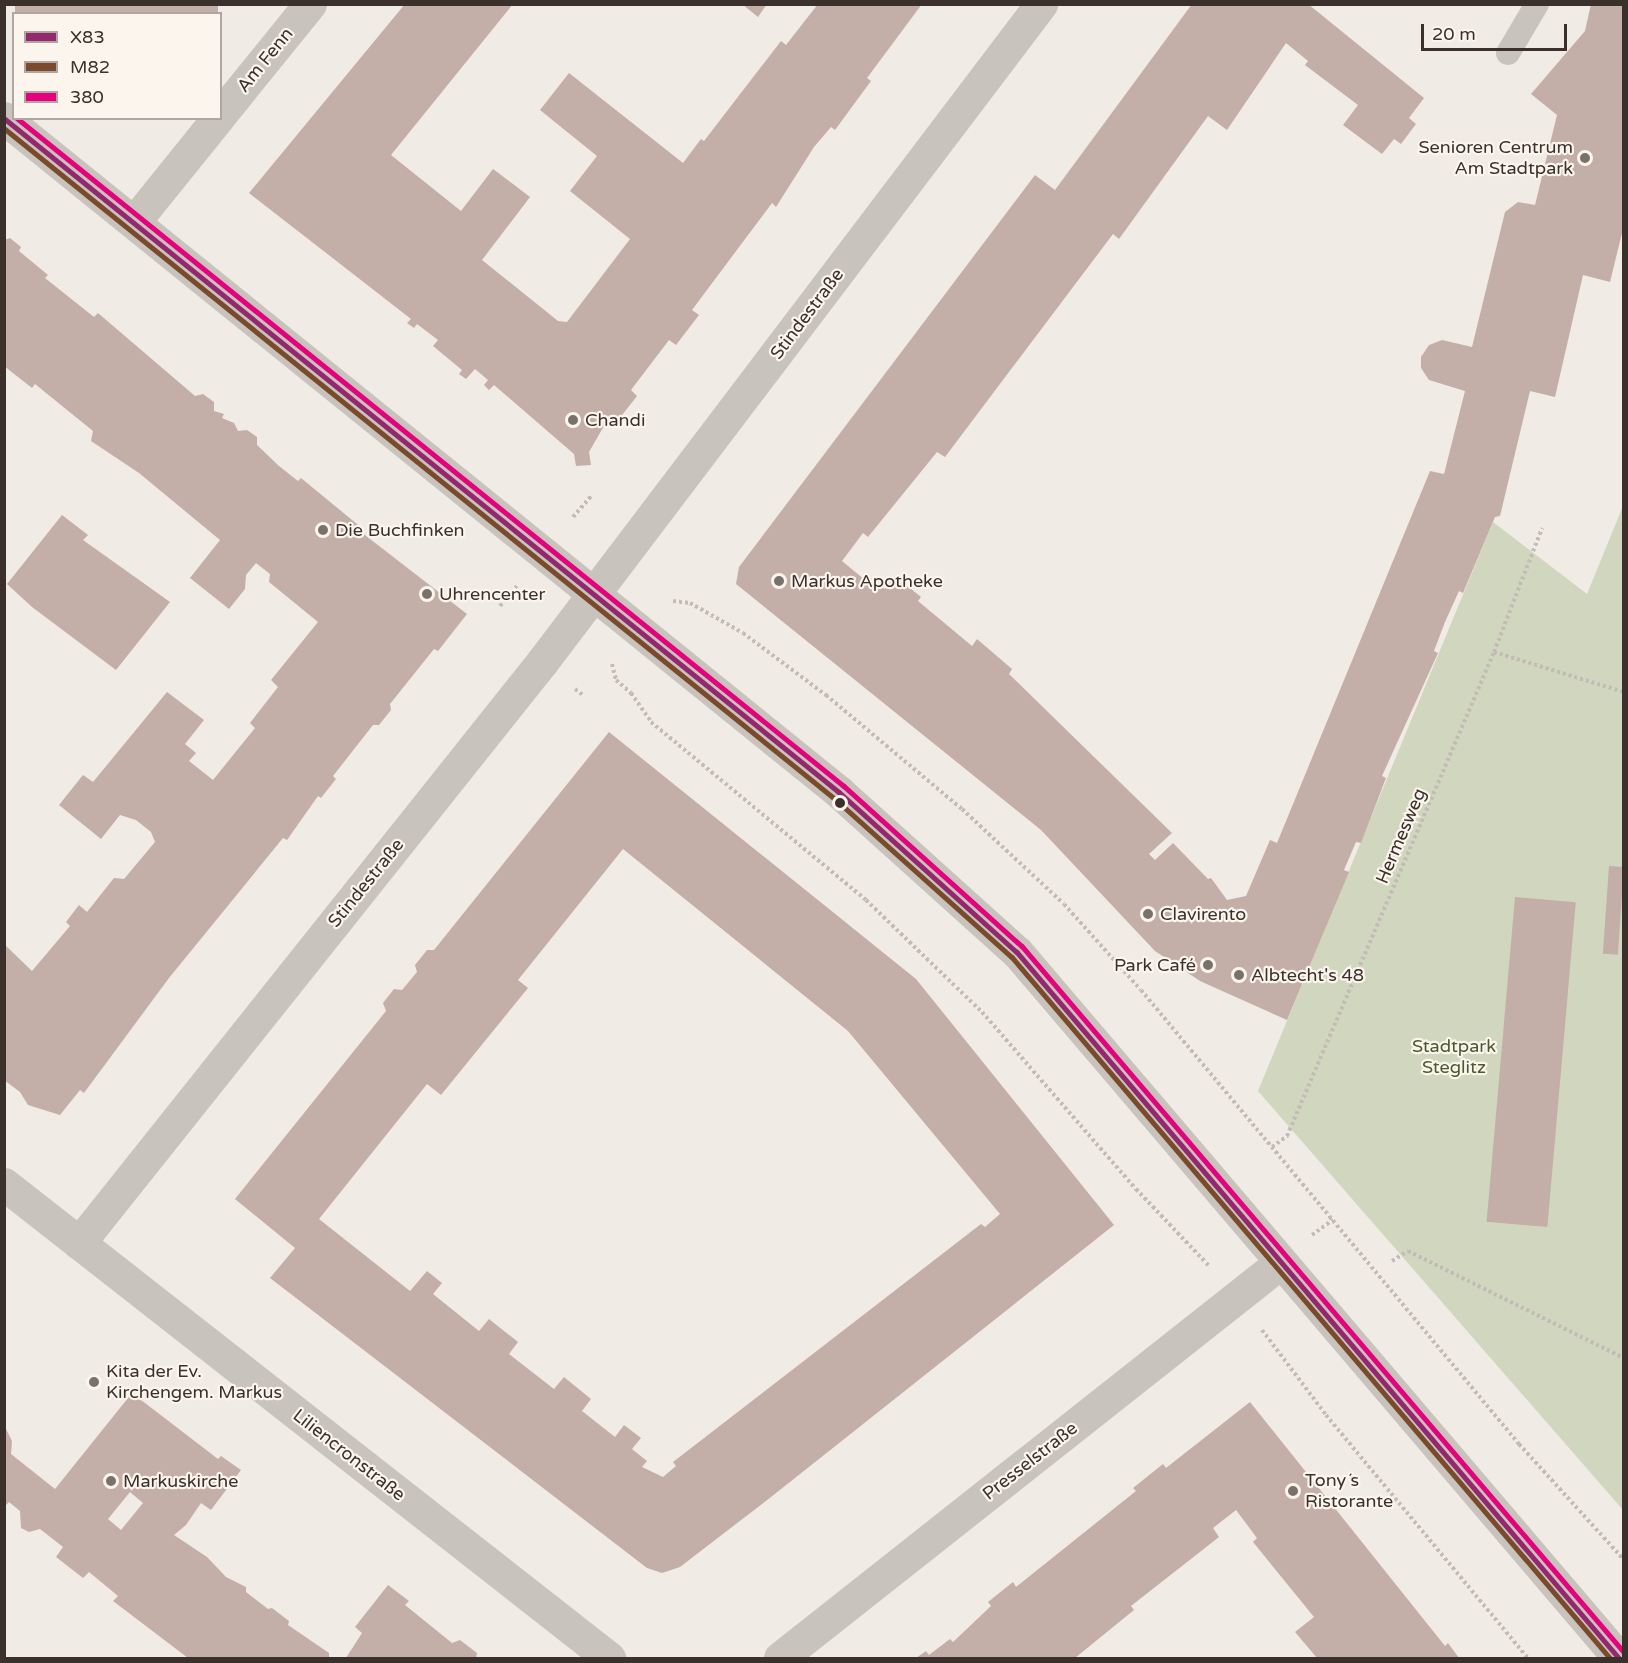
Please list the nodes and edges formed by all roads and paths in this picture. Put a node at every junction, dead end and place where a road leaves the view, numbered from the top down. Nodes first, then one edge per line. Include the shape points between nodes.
1 (310, 4) edge
2 (1041, 4) edge
3 (1537, 4) edge
4 (1508, 53) dead end
5 (222, 113) edge
6 (4, 117) edge
7 (217, 120) edge
8 (134, 222) junction
9 (592, 495) dead end
10 (573, 517) dead end
11 (1542, 528) dead end
12 (517, 586) dead end
13 (594, 593) junction
14 (690, 603) dead end
15 (500, 606) dead end
16 (1494, 652) junction
17 (615, 680) dead end
18 (1623, 692) edge
19 (1272, 1147) junction
20 (4, 1184) edge
21 (1333, 1220) junction
22 (1315, 1233) dead end
23 (79, 1243) junction
24 (1196, 1249) dead end
25 (1392, 1261) dead end
26 (1280, 1263) junction
27 (1263, 1330) dead end
28 (1623, 1358) edge
29 (1623, 1560) edge
30 (609, 1659) edge
31 (780, 1659) edge
32 (1528, 1659) edge
33 (1619, 1659) edge

1 - 5 street, Am Fenn
2 - 13 street, Stindestraße
3 - 4 lane
6 - 8 street
7 - 8 street, Am Fenn
8 - 13 street
9 - 10 path
11 - 16 path, Hermesweg
12 - 15 path
13 - 23 street, Stindestraße
13 - 26 street via 839,792 1017,952
14 - 19 path via 743,633 826,695 1015,856 1141,990
16 - 18 path
16 - 19 path, Hermesweg via 1287,1136
17 - 24 path via 631,693 651,722 866,900 926,955 1014,1046 1136,1189
19 - 21 path
20 - 23 street, Liliencronstraße
21 - 22 path
21 - 29 path via 1519,1444
23 - 30 street, Liliencronstraße
25 - 28 path via 1408,1251
26 - 31 street, Presselstraße
26 - 33 street
27 - 32 path via 1326,1415

